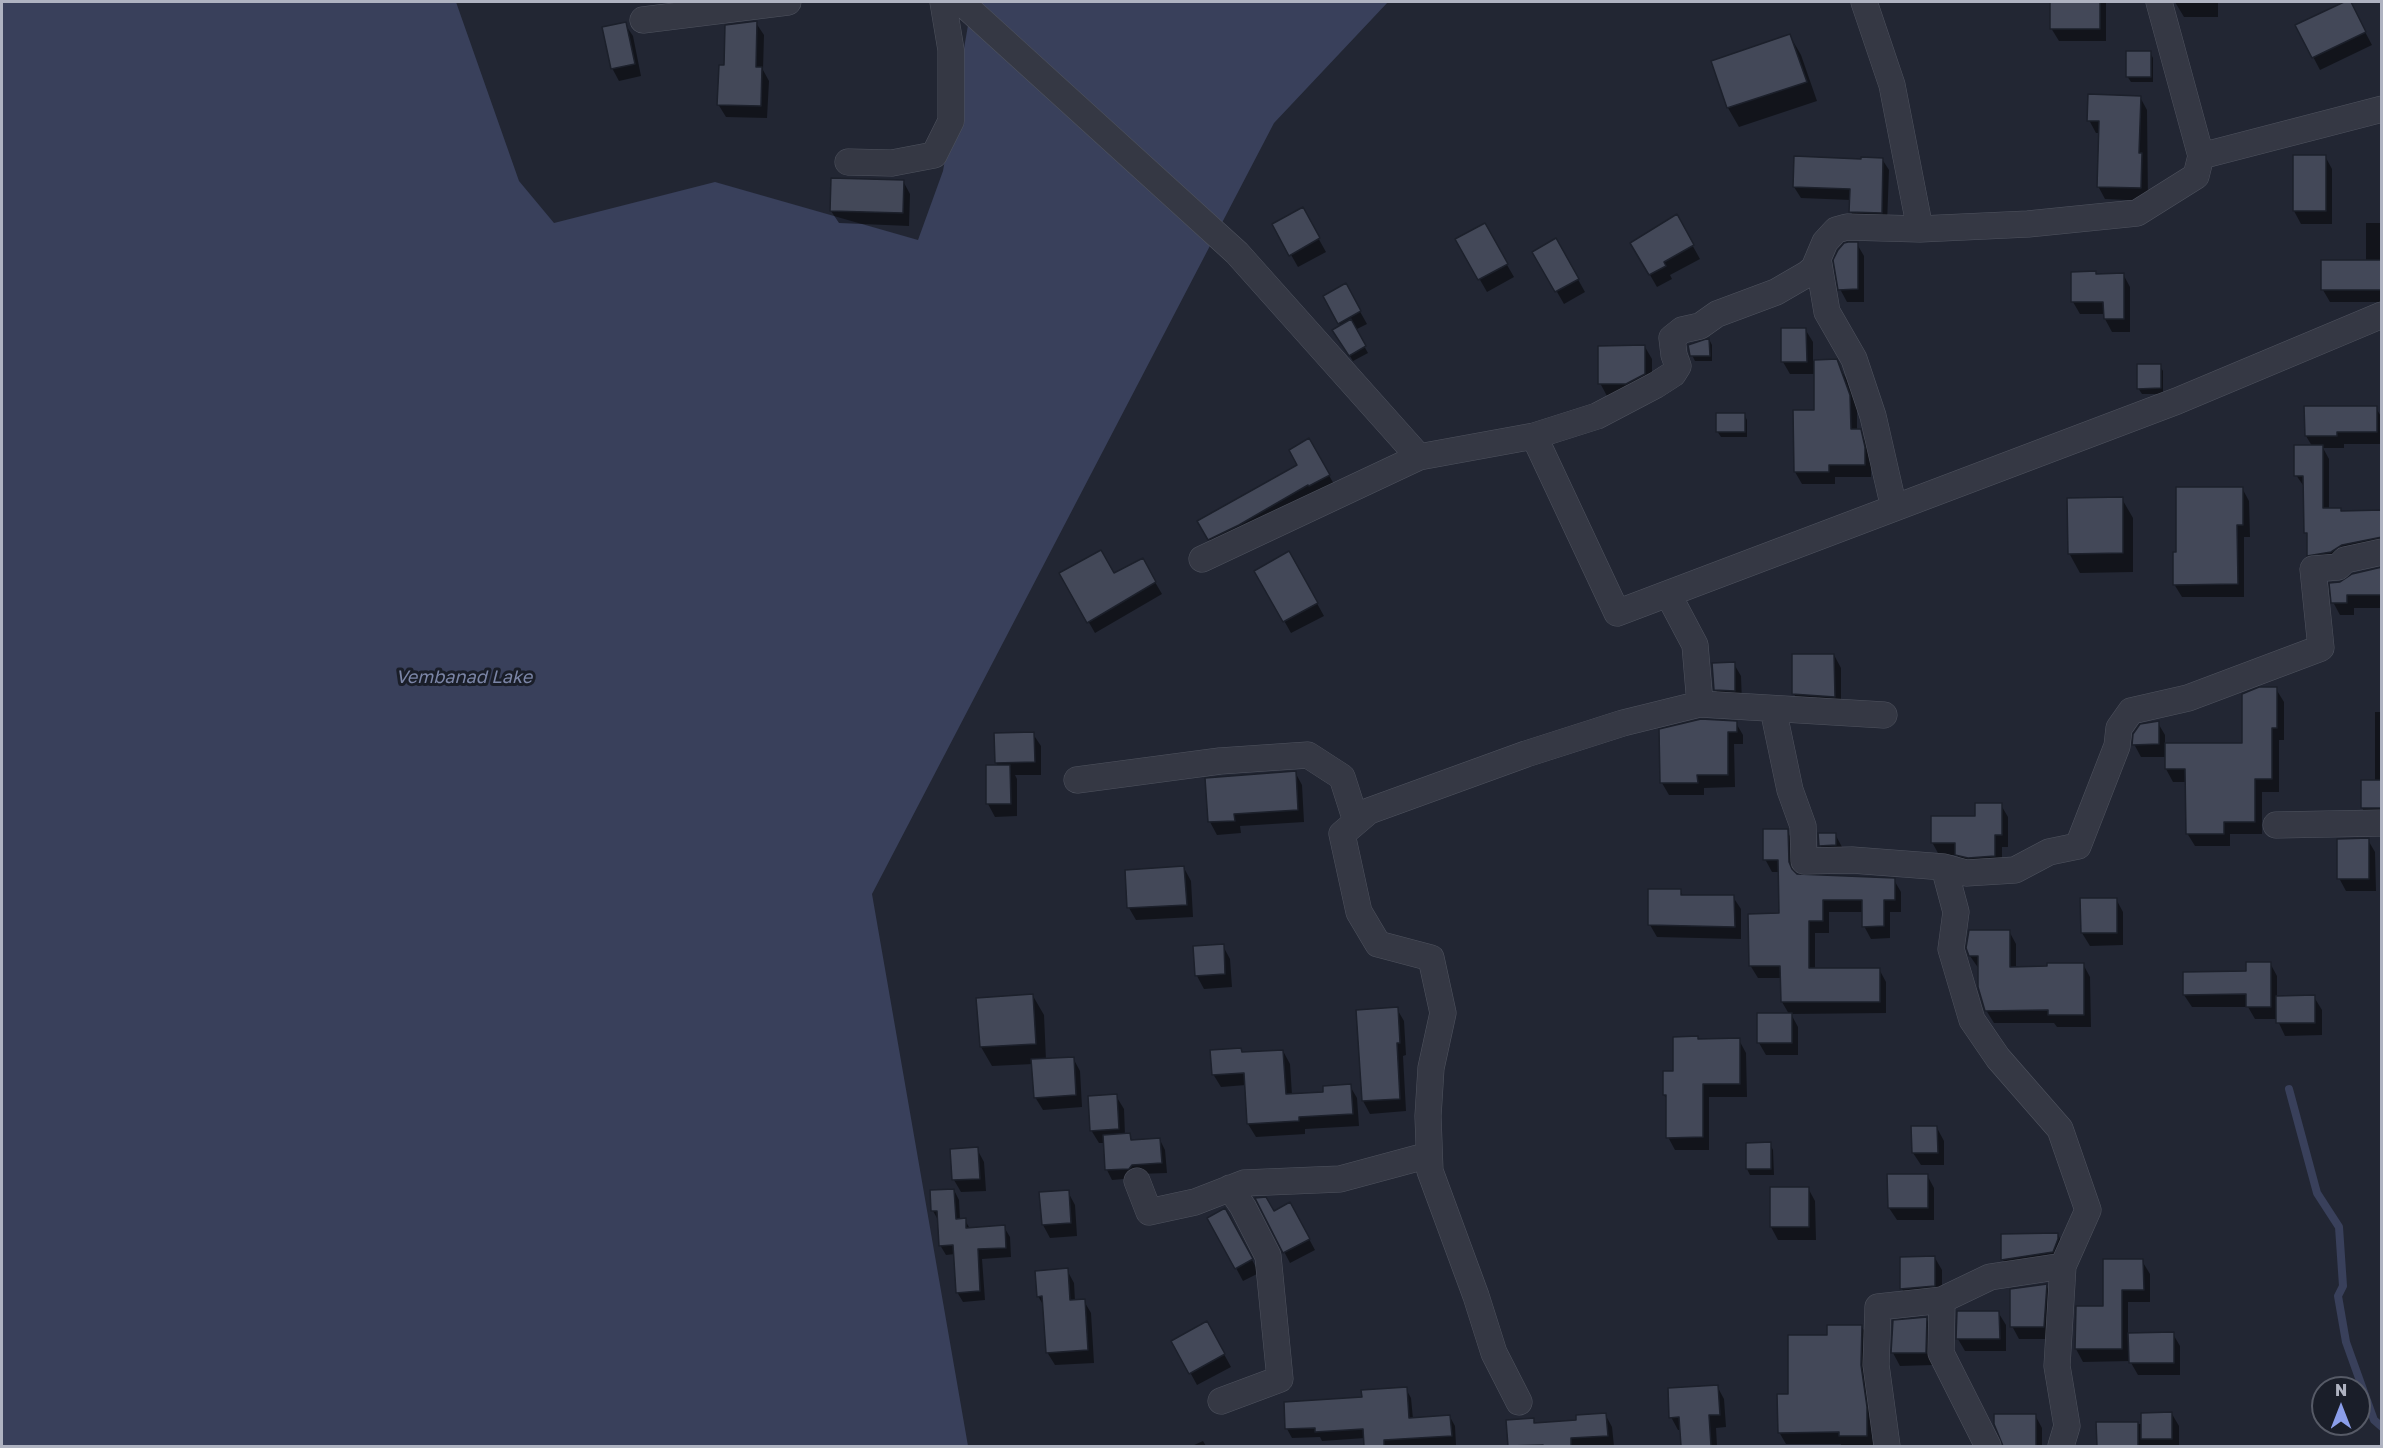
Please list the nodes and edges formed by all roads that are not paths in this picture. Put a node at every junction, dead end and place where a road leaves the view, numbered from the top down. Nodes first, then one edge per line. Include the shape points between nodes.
1 (788, 2) edge
2 (943, 2) edge
3 (961, 2) edge
4 (1864, 2) edge
5 (2159, 2) edge
6 (643, 20) dead end
7 (2382, 109) edge
8 (2200, 156) junction
9 (849, 162) dead end
10 (1920, 229) junction
11 (1818, 259) junction
12 (2382, 315) edge
13 (1534, 436) junction
14 (1419, 457) junction
15 (1894, 508) junction
16 (2382, 552) edge
17 (1202, 559) dead end
18 (1668, 594) junction
19 (1700, 704) junction
20 (1773, 709) junction
21 (1884, 715) dead end
22 (1077, 780) dead end
23 (1356, 821) junction
24 (2382, 823) edge
25 (2276, 825) dead end
26 (1944, 867) junction
27 (1429, 1155) junction
28 (1137, 1181) dead end
29 (1230, 1188) junction
30 (2063, 1266) junction
31 (1942, 1300) junction
32 (1221, 1401) dead end
33 (1519, 1402) dead end
34 (1887, 1446) edge
35 (1988, 1446) edge
36 (2061, 1446) edge

1 - 6 street
2 - 9 street via 951,50 951,121 934,155 892,163
3 - 14 street via 1237,253
4 - 10 street via 1892,85
5 - 8 street
7 - 8 street
8 - 10 street via 2196,176 2137,213
10 - 11 street via 1836,230 1828,237
11 - 13 street via 1814,268 1776,292 1717,314 1700,326 1682,330 1672,338 1678,366 1656,386 1597,416
11 - 15 street via 1827,312 1854,359 1873,416
12 - 15 street via 2177,401
13 - 14 street
13 - 18 street via 1617,613
14 - 17 street
15 - 18 street
16 - 26 street via 2345,560 2338,567 2313,569 2321,648 2188,698 2131,711 2119,728 2117,747 2078,846 2049,852 2015,870 1966,873
18 - 19 street via 1695,645
19 - 20 street
19 - 23 street via 1623,723 1526,754 1369,811
20 - 21 street
20 - 26 street via 1790,790 1803,826 1804,861 1851,860
22 - 23 street via 1220,761 1308,755 1342,777
23 - 27 street via 1342,834 1359,912 1378,944 1431,958 1443,1013 1431,1068
24 - 25 street
26 - 30 street via 1956,912 1951,949 1972,1020 1998,1058 2060,1129 2088,1210
27 - 29 street via 1340,1179 1244,1183
27 - 33 street via 1430,1171 1494,1353
28 - 29 street via 1149,1212 1195,1202
29 - 32 street via 1268,1256 1280,1379
30 - 31 street via 1990,1277
30 - 36 street via 2057,1366 2067,1426
31 - 34 street via 1878,1308 1876,1365
31 - 35 street via 1941,1353

